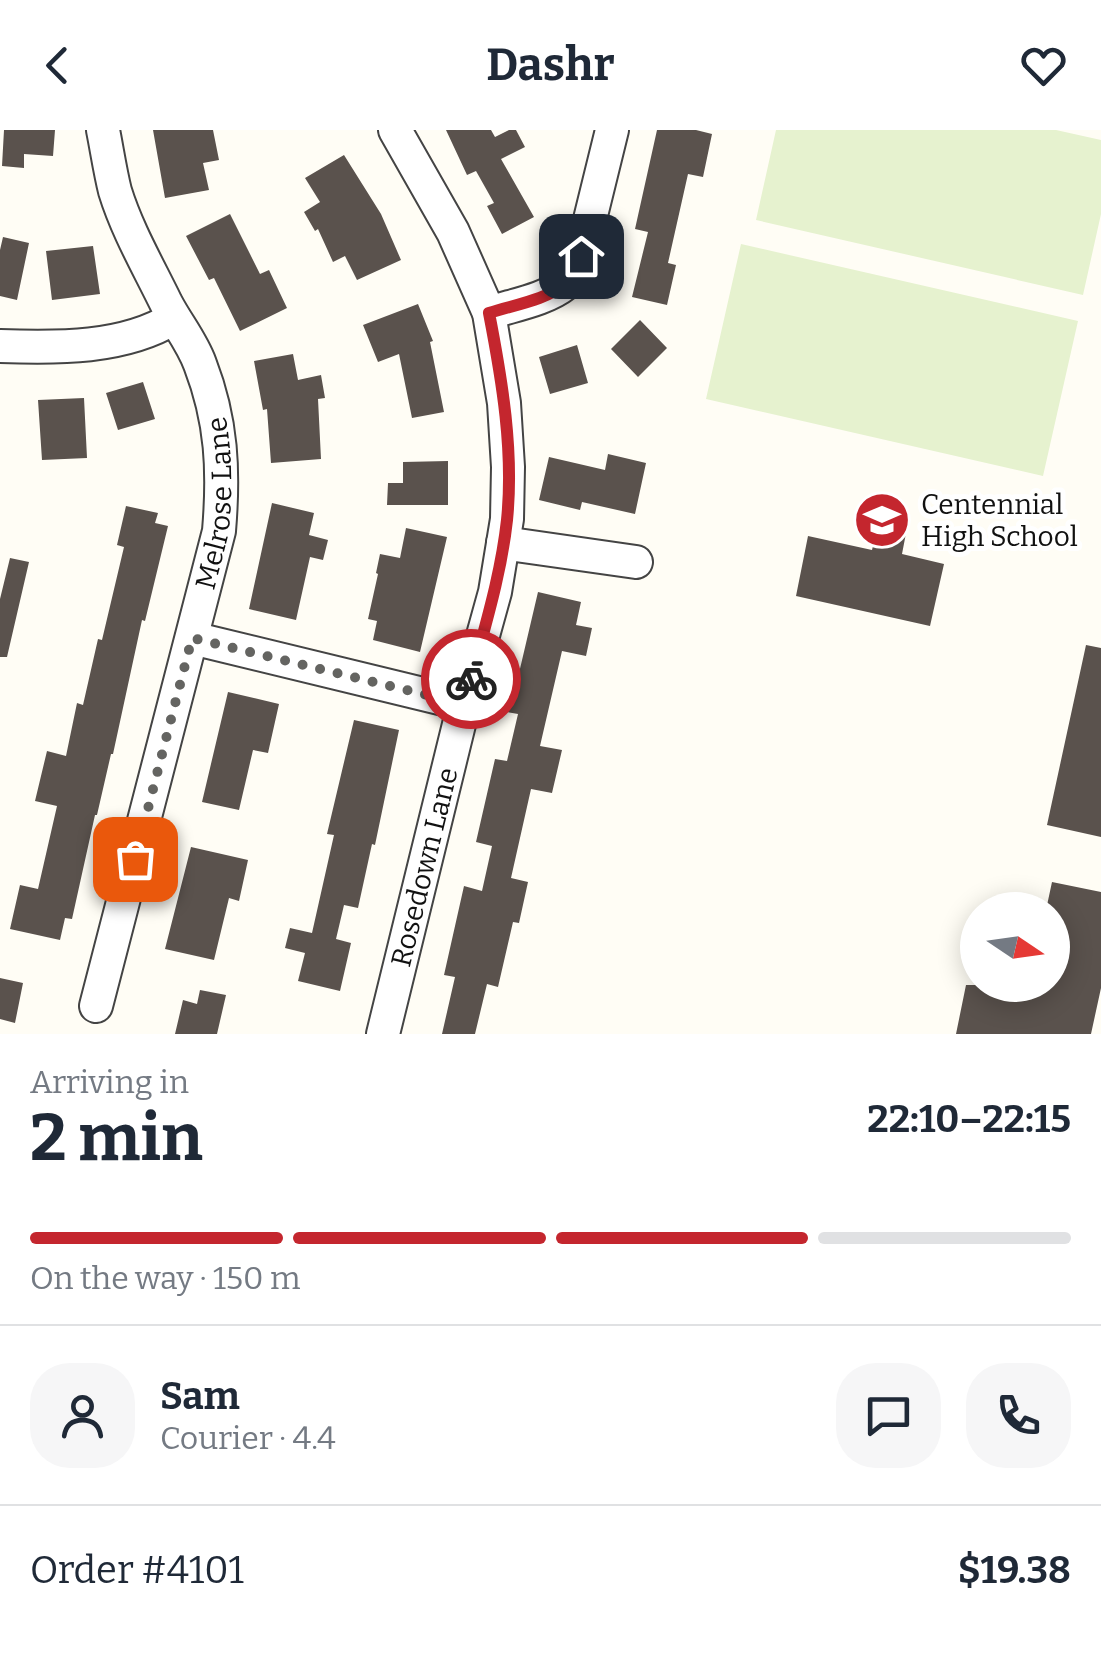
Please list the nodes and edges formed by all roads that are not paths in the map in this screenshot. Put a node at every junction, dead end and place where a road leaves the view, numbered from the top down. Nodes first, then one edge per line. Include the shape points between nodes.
1 (103, 130) edge
2 (395, 130) edge
3 (612, 130) edge
4 (489, 313) junction
5 (174, 318) junction
6 (0, 346) edge
7 (503, 543) junction
8 (636, 562) dead end
9 (192, 638) junction
10 (464, 704) junction
11 (96, 1006) dead end
12 (383, 1034) edge

1 - 5 street, Melrose Lane via 130,231
2 - 4 street, Rosedown Lane
3 - 4 street via 574,274 551,292
4 - 7 street, Rosedown Lane via 508,467
5 - 6 street via 122,338 46,348
5 - 9 street, Melrose Lane via 200,364 222,463 219,530
7 - 8 street
7 - 10 street, Rosedown Lane
9 - 10 street
9 - 11 street, Melrose Lane
10 - 12 street, Rosedown Lane

